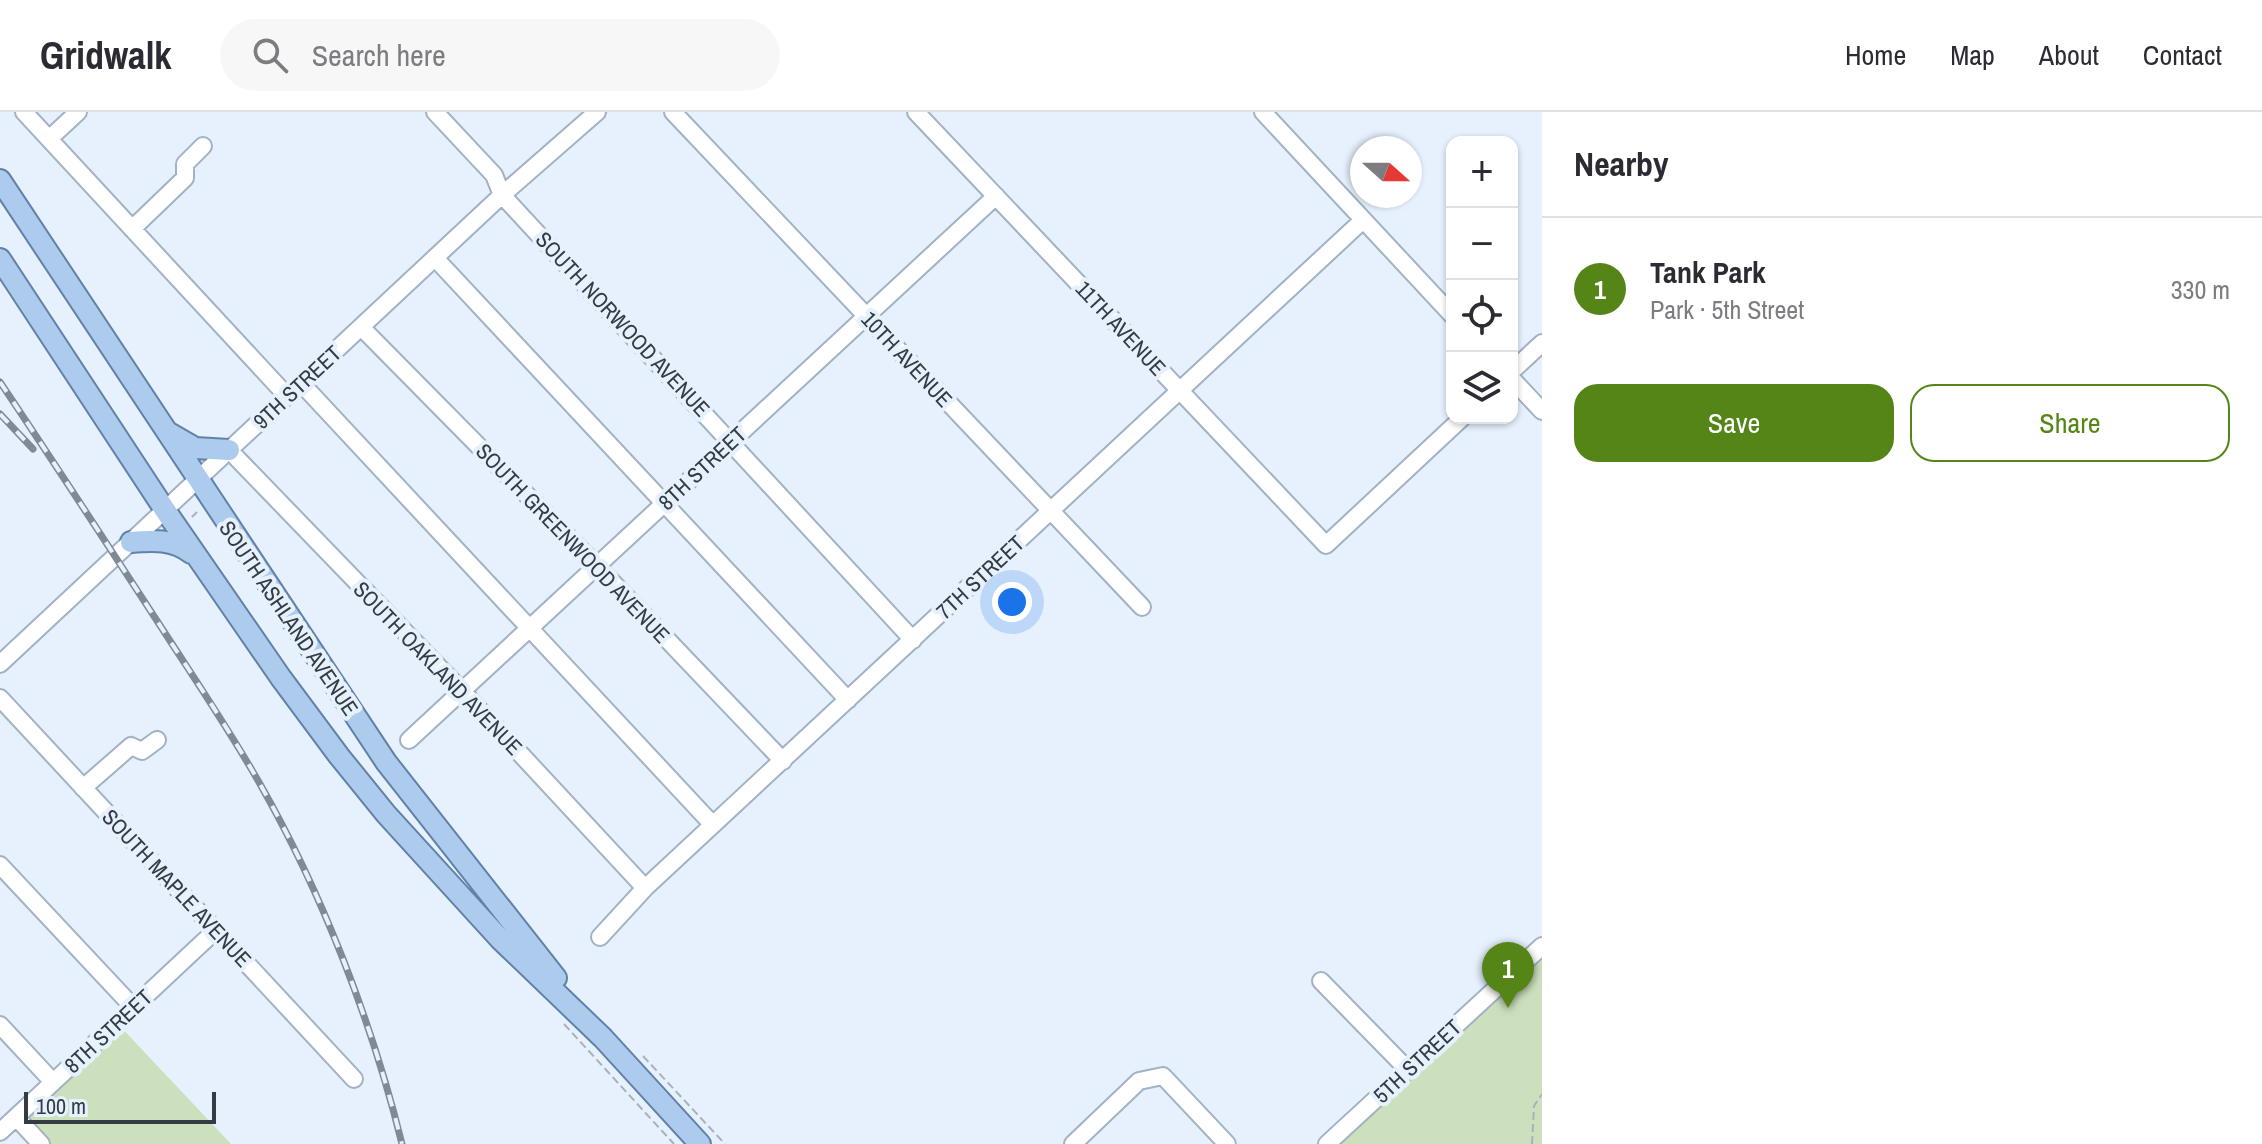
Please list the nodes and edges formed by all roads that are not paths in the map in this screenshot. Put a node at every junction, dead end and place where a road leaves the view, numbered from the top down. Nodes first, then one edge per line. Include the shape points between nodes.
1 (24, 112) edge
2 (78, 112) edge
3 (435, 112) edge
4 (673, 112) edge
5 (916, 112) edge
6 (1263, 112) edge
7 (593, 113) edge
8 (49, 139) junction
9 (203, 146) dead end
10 (0, 180) edge
11 (502, 195) junction
12 (996, 196) junction
13 (1363, 220) junction
14 (132, 229) junction
15 (435, 258) junction
16 (0, 259) edge
17 (1446, 309) edge
18 (866, 316) junction
19 (361, 327) junction
20 (1542, 343) edge
21 (1518, 365) edge
22 (301, 383) junction
23 (1518, 385) edge
24 (1181, 391) junction
25 (287, 396) junction
26 (1542, 411) edge
27 (1456, 424) edge
28 (164, 430) junction
29 (731, 441) junction
30 (229, 450) junction
31 (197, 480) junction
32 (663, 504) junction
33 (165, 510) junction
34 (1051, 511) junction
35 (131, 542) junction
36 (201, 562) junction
37 (597, 566) junction
38 (1142, 607) dead end
39 (530, 628) junction
40 (913, 640) junction
41 (0, 664) edge
42 (462, 691) junction
43 (0, 698) edge
44 (848, 700) junction
45 (157, 740) dead end
46 (409, 740) dead end
47 (783, 761) junction
48 (386, 762) junction
49 (361, 784) junction
50 (83, 788) junction
51 (713, 825) junction
52 (0, 865) edge
53 (645, 888) junction
54 (216, 930) junction
55 (600, 937) dead end
56 (1542, 946) edge
57 (1321, 981) dead end
58 (133, 1007) junction
59 (0, 1025) edge
60 (596, 1044) junction
61 (1408, 1070) junction
62 (354, 1079) dead end
63 (53, 1082) junction
64 (16, 1117) junction
65 (0, 1132) edge
66 (41, 1144) edge
67 (700, 1144) edge
68 (1073, 1144) edge
69 (1227, 1144) edge
70 (1327, 1144) edge

1 - 8 street
2 - 8 street
3 - 11 street, SOUTH NORWOOD AVENUE via 494,175
4 - 18 street, 10TH AVENUE
5 - 12 street, 11TH AVENUE
6 - 13 street
7 - 11 street, 9TH STREET
8 - 14 street
9 - 14 street via 185,164 185,178
10 - 28 main road, SOUTH ASHLAND AVENUE
11 - 15 street, 9TH STREET
11 - 29 street, SOUTH NORWOOD AVENUE
12 - 18 street, 8TH STREET
12 - 24 street, 11TH AVENUE
13 - 17 street
13 - 24 street, 7TH STREET
14 - 25 street
15 - 19 street, 9TH STREET
15 - 32 street
16 - 33 main road, SOUTH ASHLAND AVENUE
18 - 29 street, 8TH STREET
18 - 34 street, 10TH AVENUE
19 - 22 street, 9TH STREET
19 - 37 street, SOUTH GREENWOOD AVENUE
20 - 21 street
22 - 25 street, 9TH STREET
22 - 39 street
23 - 26 street
24 - 27 street, 11TH AVENUE via 1326,545
24 - 34 street, 7TH STREET
25 - 30 street, 9TH STREET
28 - 30 main road via 195,448
28 - 31 main road, SOUTH ASHLAND AVENUE
29 - 32 street, 8TH STREET
29 - 40 street, SOUTH NORWOOD AVENUE
30 - 31 street, 9TH STREET
30 - 42 street, SOUTH OAKLAND AVENUE
31 - 33 street, 9TH STREET
31 - 48 main road, SOUTH ASHLAND AVENUE
32 - 37 street, 8TH STREET
32 - 44 street
33 - 35 street, 9TH STREET
33 - 36 main road, SOUTH ASHLAND AVENUE
34 - 38 street, 10TH AVENUE
34 - 40 street, 7TH STREET
35 - 36 main road via 173,543
35 - 41 street, 9TH STREET
36 - 49 main road, SOUTH ASHLAND AVENUE
37 - 39 street, 8TH STREET
37 - 47 street, SOUTH GREENWOOD AVENUE
39 - 42 street, 8TH STREET
39 - 51 street
40 - 44 street, 7TH STREET
42 - 46 street, 8TH STREET
42 - 53 street, SOUTH OAKLAND AVENUE
43 - 50 street, SOUTH MAPLE AVENUE
44 - 47 street, 7TH STREET
45 - 50 street via 142,751 131,746
47 - 51 street, 7TH STREET
48 - 49 main road
48 - 60 main road, SOUTH ASHLAND AVENUE
49 - 60 main road, SOUTH ASHLAND AVENUE
50 - 54 street, SOUTH MAPLE AVENUE
51 - 53 street, 7TH STREET
52 - 58 street
53 - 55 street, 7TH STREET
54 - 58 street, 8TH STREET
54 - 62 street, SOUTH MAPLE AVENUE
56 - 61 street, 5TH STREET
57 - 61 street
58 - 63 street, 8TH STREET
59 - 63 street
60 - 67 main road, SOUTH ASHLAND AVENUE
61 - 70 street, 5TH STREET
63 - 64 street, 8TH STREET
64 - 65 street, 8TH STREET
64 - 66 street
68 - 69 street via 1139,1081 1163,1076

